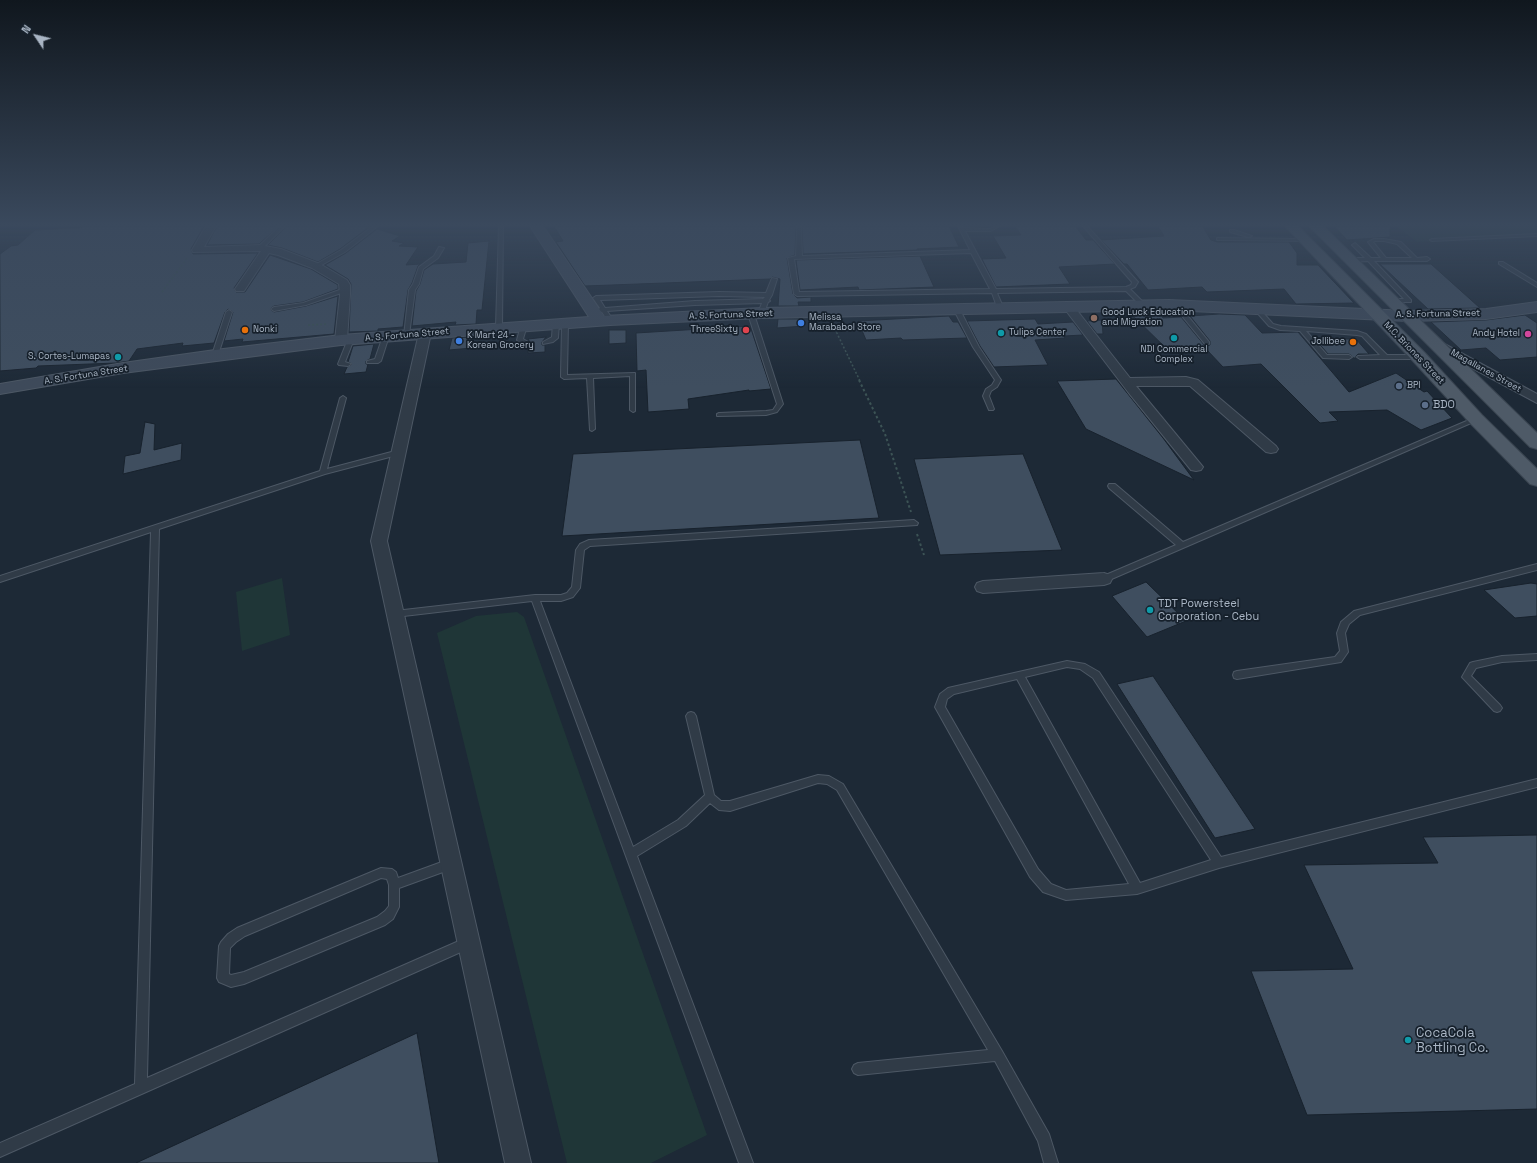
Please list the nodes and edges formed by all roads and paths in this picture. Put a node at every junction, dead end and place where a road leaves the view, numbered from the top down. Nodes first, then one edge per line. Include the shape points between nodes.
1 (171, 280) edge
2 (245, 280) edge
3 (340, 280) edge
4 (417, 280) edge
5 (500, 280) edge
6 (577, 280) edge
7 (773, 280) edge
8 (795, 280) edge
9 (988, 280) edge
10 (1133, 280) edge
11 (1344, 280) edge
12 (1372, 280) edge
13 (1389, 280) edge
14 (240, 289) dead end
15 (1127, 289) junction
16 (345, 290) junction
17 (994, 291) junction
18 (162, 292) dead end
19 (1393, 301) junction
20 (1143, 305) junction
21 (1176, 305) junction
22 (762, 306) junction
23 (1068, 306) junction
24 (1000, 307) junction
25 (1537, 307) edge
26 (956, 308) junction
27 (1255, 308) junction
28 (274, 309) dead end
29 (229, 312) dead end
30 (1377, 314) junction
31 (602, 315) junction
32 (1408, 316) junction
33 (342, 323) junction
34 (561, 323) junction
35 (833, 324) dead end
36 (308, 325) dead end
37 (524, 326) junction
38 (499, 327) junction
39 (1303, 330) junction
40 (425, 333) junction
41 (406, 335) junction
42 (386, 336) junction
43 (346, 340) junction
44 (546, 342) dead end
45 (1207, 343) dead end
46 (1434, 343) junction
47 (528, 344) dead end
48 (215, 355) junction
49 (1349, 357) dead end
50 (1360, 357) dead end
51 (1385, 357) junction
52 (1419, 357) junction
53 (369, 362) dead end
54 (348, 364) dead end
55 (590, 376) junction
56 (1127, 382) junction
57 (0, 389) edge
58 (343, 398) dead end
59 (1537, 399) edge
60 (633, 410) dead end
61 (991, 410) dead end
62 (719, 415) dead end
63 (1476, 419) junction
64 (592, 429) dead end
65 (1537, 443) edge
66 (1271, 449) dead end
67 (399, 452) junction
68 (1196, 467) dead end
69 (323, 472) junction
70 (1537, 480) edge
71 (1112, 486) dead end
72 (914, 523) junction
73 (155, 527) junction
74 (1181, 545) junction
75 (924, 555) dead end
76 (1537, 567) edge
77 (0, 579) edge
78 (1104, 579) joint
79 (983, 587) dead end
80 (535, 598) junction
81 (395, 614) junction
82 (1537, 657) edge
83 (1237, 675) dead end
84 (1020, 676) junction
85 (1497, 708) dead end
86 (691, 716) dead end
87 (1537, 783) edge
88 (710, 797) junction
89 (631, 854) junction
90 (1219, 863) junction
91 (450, 864) junction
92 (394, 886) junction
93 (1137, 889) junction
94 (468, 943) junction
95 (998, 1055) junction
96 (858, 1068) dead end
97 (141, 1088) junction
98 (0, 1150) edge
99 (518, 1163) edge
100 (746, 1163) edge
101 (1052, 1163) edge

1 - 18 path
2 - 14 street
3 - 16 street
4 - 41 lane via 412,290
5 - 38 lane
6 - 31 main road
7 - 22 lane
8 - 17 lane via 797,294
9 - 17 lane
10 - 15 lane via 1133,286
11 - 30 main road, M.C. Briones Street
12 - 19 main road, M.C. Briones Street
13 - 19 lane via 1409,301
15 - 17 lane
15 - 20 lane
16 - 28 lane via 304,304
16 - 33 street
17 - 24 lane
19 - 32 main road, M.C. Briones Street
20 - 21 main road, A. S. Fortuna Street
20 - 23 main road, A. S. Fortuna Street
21 - 27 main road, A. S. Fortuna Street
21 - 45 lane
22 - 26 main road, A. S. Fortuna Street
22 - 31 main road, A. S. Fortuna Street
22 - 31 lane via 719,294 596,298
22 - 62 lane via 780,404 775,410 766,413
23 - 24 main road, A. S. Fortuna Street
23 - 56 street
24 - 26 main road, A. S. Fortuna Street
25 - 32 main road, A. S. Fortuna Street via 1486,314
26 - 61 lane via 976,347 998,380 986,396
27 - 30 main road, A. S. Fortuna Street
27 - 39 lane via 1271,325
29 - 48 lane
30 - 32 main road, A. S. Fortuna Street
30 - 52 main road, M.C. Briones Street
31 - 34 main road, A. S. Fortuna Street
32 - 46 main road, M.C. Briones Street
33 - 36 path
33 - 43 street
34 - 37 main road, A. S. Fortuna Street
34 - 44 lane via 555,338
34 - 55 lane via 564,377
35 - 72 path via 884,434
37 - 38 main road, A. S. Fortuna Street
37 - 47 lane via 520,340
38 - 40 main road, A. S. Fortuna Street
39 - 49 lane via 1326,357
39 - 51 lane via 1364,335
40 - 41 main road, A. S. Fortuna Street
40 - 67 street
41 - 42 main road, A. S. Fortuna Street
42 - 43 main road, A. S. Fortuna Street
42 - 53 lane via 378,361
43 - 48 main road, A. S. Fortuna Street
43 - 54 lane via 341,364
46 - 59 street, Magallanes Street
46 - 65 main road, M.C. Briones Street
48 - 57 main road, A. S. Fortuna Street
50 - 51 lane
51 - 52 lane
52 - 63 main road, M.C. Briones Street
55 - 60 lane via 633,374
55 - 64 lane
56 - 66 street via 1194,383
56 - 68 street
58 - 69 lane
63 - 70 main road, M.C. Briones Street
63 - 74 lane
67 - 69 lane
67 - 81 street via 379,541
69 - 73 lane
71 - 74 lane
72 - 75 path
72 - 80 lane via 590,543 580,550 576,588 561,598
73 - 77 lane
73 - 97 lane
74 - 78 lane
76 - 83 lane via 1357,613 1345,622 1341,633 1344,652 1338,660
78 - 79 street
80 - 81 lane
80 - 89 lane
81 - 91 street
82 - 85 lane via 1502,659 1473,665 1466,677
84 - 90 lane via 1067,664 1082,666 1096,675
84 - 93 lane
84 - 93 lane via 951,691 943,697 940,706 1034,873 1047,888 1066,895
86 - 88 lane
87 - 90 lane
88 - 89 lane via 682,823
88 - 95 lane via 719,805 730,806 818,779 829,780 840,788
89 - 100 lane
90 - 93 lane
91 - 92 lane
91 - 94 street
92 - 92 lane via 392,876 381,873 241,932 225,946 223,978 231,981 244,978 381,921 394,907
94 - 97 lane
94 - 99 street
95 - 96 lane
95 - 101 lane via 1044,1139
97 - 98 lane

